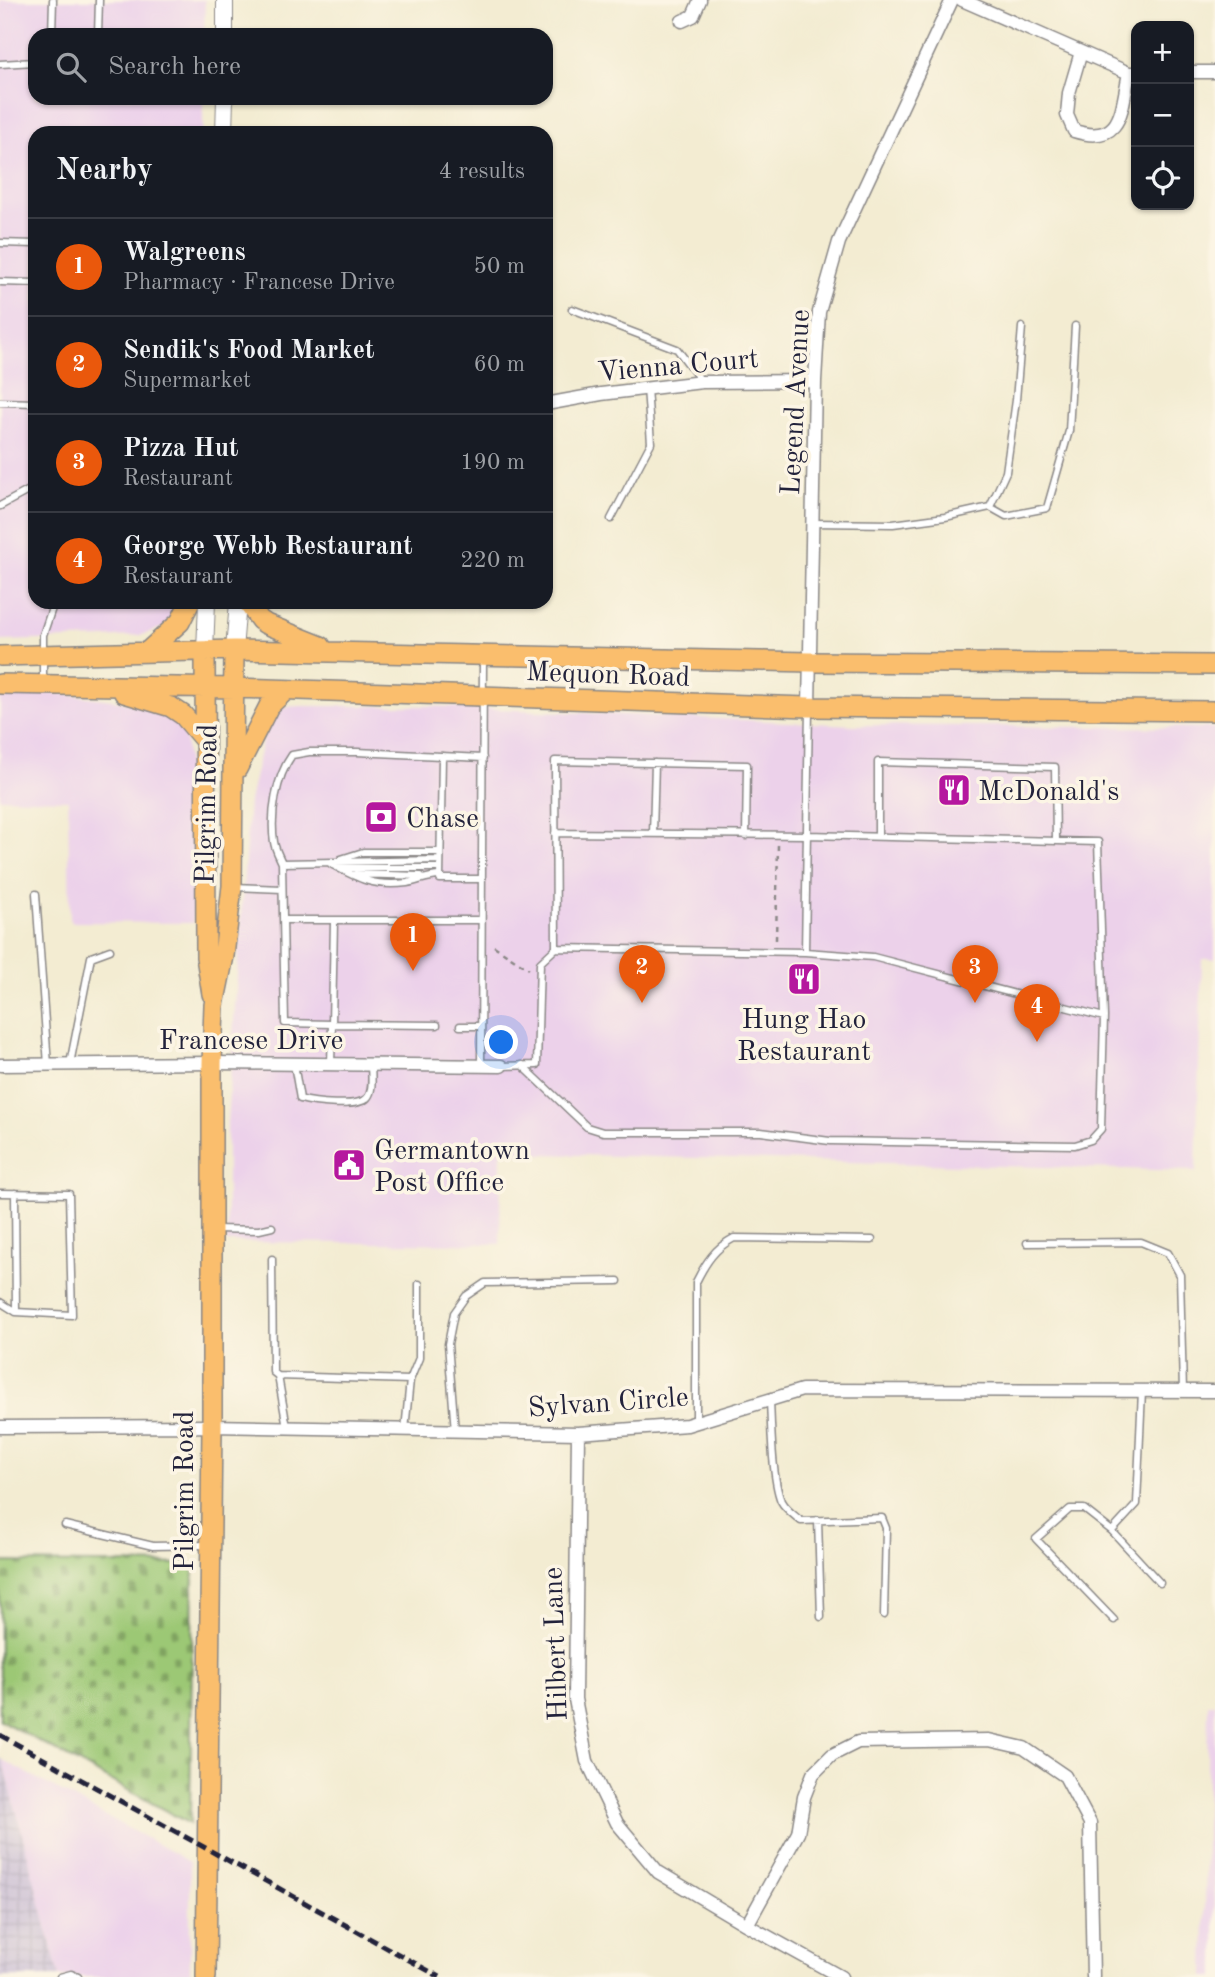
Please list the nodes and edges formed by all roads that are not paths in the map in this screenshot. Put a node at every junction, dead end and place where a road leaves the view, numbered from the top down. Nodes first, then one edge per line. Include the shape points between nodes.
1 (53, 0) edge
2 (99, 0) edge
3 (225, 0) edge
4 (700, 0) edge
5 (953, 0) edge
6 (962, 0) edge
7 (682, 21) dead end
8 (52, 28) edge
9 (98, 28) edge
10 (225, 28) edge
11 (1081, 52) junction
12 (28, 62) edge
13 (0, 64) edge
14 (1131, 72) edge
15 (1194, 72) edge
16 (1215, 72) edge
17 (1131, 80) edge
18 (225, 105) edge
19 (224, 126) edge
20 (0, 243) edge
21 (28, 244) edge
22 (0, 282) edge
23 (28, 283) edge
24 (572, 309) dead end
25 (1075, 326) dead end
26 (1022, 327) dead end
27 (815, 381) junction
28 (702, 382) junction
29 (647, 388) junction
30 (0, 402) edge
31 (28, 403) edge
32 (553, 403) edge
33 (28, 491) edge
34 (0, 506) edge
35 (990, 507) junction
36 (611, 519) dead end
37 (812, 523) junction
38 (52, 609) edge
39 (186, 609) edge
40 (207, 609) edge
41 (237, 609) edge
42 (252, 609) edge
43 (234, 650) junction
44 (205, 651) junction
45 (147, 652) junction
46 (338, 653) junction
47 (44, 654) junction
48 (0, 656) edge
49 (483, 656) junction
50 (810, 662) junction
51 (1215, 666) edge
52 (0, 684) edge
53 (43, 684) junction
54 (96, 685) junction
55 (204, 687) junction
56 (234, 688) junction
57 (286, 690) junction
58 (483, 697) junction
59 (809, 707) junction
60 (1215, 711) edge
61 (205, 741) junction
62 (442, 756) junction
63 (483, 758) junction
64 (655, 763) junction
65 (234, 776) junction
66 (205, 832) junction
67 (233, 833) junction
68 (555, 833) junction
69 (653, 834) junction
70 (807, 835) junction
71 (746, 836) junction
72 (878, 836) junction
73 (1056, 841) junction
74 (440, 856) junction
75 (282, 863) junction
76 (329, 863) junction
77 (338, 868) junction
78 (440, 872) junction
79 (481, 879) junction
80 (232, 886) junction
81 (282, 890) junction
82 (36, 894) dead end
83 (283, 920) junction
84 (334, 920) junction
85 (480, 920) junction
86 (556, 948) junction
87 (110, 950) dead end
88 (805, 952) junction
89 (214, 1005) junction
90 (1104, 1017) junction
91 (332, 1024) junction
92 (437, 1025) dead end
93 (460, 1026) dead end
94 (481, 1026) junction
95 (212, 1063) junction
96 (294, 1064) junction
97 (331, 1064) junction
98 (0, 1065) edge
99 (48, 1065) junction
100 (70, 1065) junction
101 (372, 1065) junction
102 (522, 1065) junction
103 (481, 1066) junction
104 (501, 1066) joint
105 (0, 1193) edge
106 (15, 1193) junction
107 (272, 1227) dead end
108 (212, 1229) junction
109 (872, 1240) dead end
110 (1027, 1243) dead end
111 (272, 1259) dead end
112 (618, 1281) dead end
113 (419, 1284) dead end
114 (0, 1303) edge
115 (16, 1312) junction
116 (278, 1376) junction
117 (410, 1380) junction
118 (1142, 1390) junction
119 (1183, 1391) junction
120 (1215, 1391) edge
121 (769, 1399) junction
122 (696, 1422) junction
123 (212, 1426) junction
124 (0, 1427) edge
125 (287, 1427) junction
126 (405, 1430) junction
127 (455, 1430) junction
128 (578, 1433) junction
129 (818, 1520) junction
130 (65, 1525) dead end
131 (1112, 1531) junction
132 (211, 1545) junction
133 (1160, 1583) dead end
134 (884, 1615) dead end
135 (821, 1617) dead end
136 (1114, 1620) dead end
137 (747, 1925) junction
138 (60, 1977) edge
139 (78, 1977) edge
140 (206, 1977) edge
141 (841, 1977) edge
142 (1093, 1977) edge

1 - 8 lane
2 - 9 lane
3 - 10 street
4 - 7 street via 693,16
5 - 27 street, Legend Avenue via 839,242 819,312
6 - 11 street
11 - 14 street
11 - 17 street via 1067,115 1074,131 1091,136 1106,133 1119,120
12 - 13 lane
15 - 16 street
18 - 19 street
20 - 21 lane
22 - 23 lane
24 - 28 lane via 677,349
25 - 35 lane via 1069,431 1047,508 1006,516
26 - 35 lane via 1006,472
27 - 28 street, Vienna Court
27 - 37 street, Legend Avenue
28 - 29 street, Vienna Court
29 - 32 street, Vienna Court
29 - 36 lane via 651,443
30 - 31 lane
33 - 34 lane
35 - 37 lane via 893,524
37 - 50 street, Legend Avenue
38 - 47 lane via 43,635
39 - 45 main road via 180,622
40 - 44 street, Pilgrim Road
41 - 43 street, Pilgrim Road
42 - 46 main road via 265,624
43 - 44 main road, Mequon Road
43 - 46 main road, Mequon Road
43 - 56 main road, Pilgrim Road
44 - 45 main road, Mequon Road
44 - 55 main road, Pilgrim Road
45 - 47 main road, Mequon Road
46 - 49 main road, Mequon Road
47 - 48 main road, Mequon Road
47 - 53 lane
49 - 50 main road, Mequon Road
49 - 58 lane
50 - 51 main road, Mequon Road
50 - 59 street, Legend Avenue
52 - 53 main road, Mequon Road
53 - 54 main road, Mequon Road
54 - 55 main road, Mequon Road
54 - 61 main road via 171,707
55 - 56 main road, Mequon Road
55 - 61 main road, Pilgrim Road
56 - 57 main road, Mequon Road
56 - 65 main road, Pilgrim Road
57 - 58 main road, Mequon Road
57 - 65 main road via 268,706
58 - 59 main road, Mequon Road
58 - 63 lane
59 - 60 main road, Mequon Road
59 - 70 lane
61 - 66 main road, Pilgrim Road
62 - 63 lane
62 - 74 lane
62 - 75 lane via 292,755 284,766 275,807 274,845
63 - 79 lane
64 - 68 lane via 555,761
64 - 69 lane
64 - 71 lane via 747,765
65 - 67 main road, Pilgrim Road
66 - 67 main road
66 - 89 main road, Pilgrim Road via 206,957
67 - 80 main road, Pilgrim Road
68 - 69 lane
68 - 86 lane
69 - 71 lane
70 - 71 lane
70 - 72 lane
70 - 88 lane
72 - 73 lane
72 - 73 lane via 878,762 1055,767
73 - 90 lane via 1098,842
74 - 76 lane via 363,852
74 - 78 lane
75 - 76 lane
75 - 81 lane
76 - 77 lane
77 - 78 lane
77 - 78 lane via 368,883 408,883
78 - 79 lane via 440,879
79 - 85 lane
80 - 81 lane
80 - 89 main road, Pilgrim Road
81 - 83 lane
82 - 99 lane
83 - 84 lane
83 - 91 lane via 285,1023
84 - 85 lane
84 - 91 lane
85 - 94 lane
86 - 88 lane
86 - 102 lane via 540,962 537,1065
87 - 100 lane via 92,957
88 - 90 lane via 873,957
89 - 95 main road, Pilgrim Road
90 - 102 lane via 1101,1129 1091,1140 1075,1145 830,1141 761,1132 603,1132 587,1127
91 - 92 lane
91 - 97 lane
93 - 94 lane
94 - 103 lane
95 - 96 street, Francese Drive
95 - 100 street, Francese Drive
95 - 108 main road, Pilgrim Road
96 - 97 street, Francese Drive
96 - 101 lane via 300,1099 357,1103 371,1092
97 - 101 street, Francese Drive
98 - 99 street, Francese Drive
99 - 100 street, Francese Drive
101 - 103 street, Francese Drive
102 - 104 lane
103 - 104 street, Francese Drive
105 - 106 lane
106 - 115 lane
106 - 115 lane via 69,1194 72,1315
107 - 108 lane
108 - 123 main road, Pilgrim Road
109 - 122 lane via 734,1238 721,1245 705,1262 696,1282
110 - 119 lane via 1141,1242 1168,1253 1180,1275
111 - 116 lane via 273,1372
112 - 127 lane via 485,1283 466,1296 454,1313 448,1345
113 - 117 lane via 419,1358
114 - 115 lane
116 - 117 lane
116 - 125 lane
117 - 126 lane
118 - 119 street, Sylvan Circle
118 - 121 street, Sylvan Circle via 802,1390
118 - 131 lane via 1136,1504
119 - 120 street, Sylvan Circle
121 - 122 street, Sylvan Circle
121 - 129 lane via 781,1502 801,1521
122 - 128 street, Sylvan Circle
123 - 124 street, Sylvan Circle
123 - 125 street, Sylvan Circle
123 - 132 main road, Pilgrim Road
125 - 126 street, Sylvan Circle
126 - 127 street, Sylvan Circle
127 - 128 street, Sylvan Circle
128 - 137 street, Hilbert Lane via 575,1699 587,1761 617,1823 658,1872
129 - 134 lane via 882,1518 886,1528
129 - 135 lane
130 - 132 lane via 153,1546
131 - 133 lane
131 - 136 lane via 1084,1509 1070,1509 1036,1539
132 - 140 main road, Pilgrim Road
137 - 141 street, Hilbert Lane
137 - 142 street via 798,1833 813,1774 832,1755 858,1742 989,1740 1024,1748 1065,1776 1090,1823
138 - 139 lane

